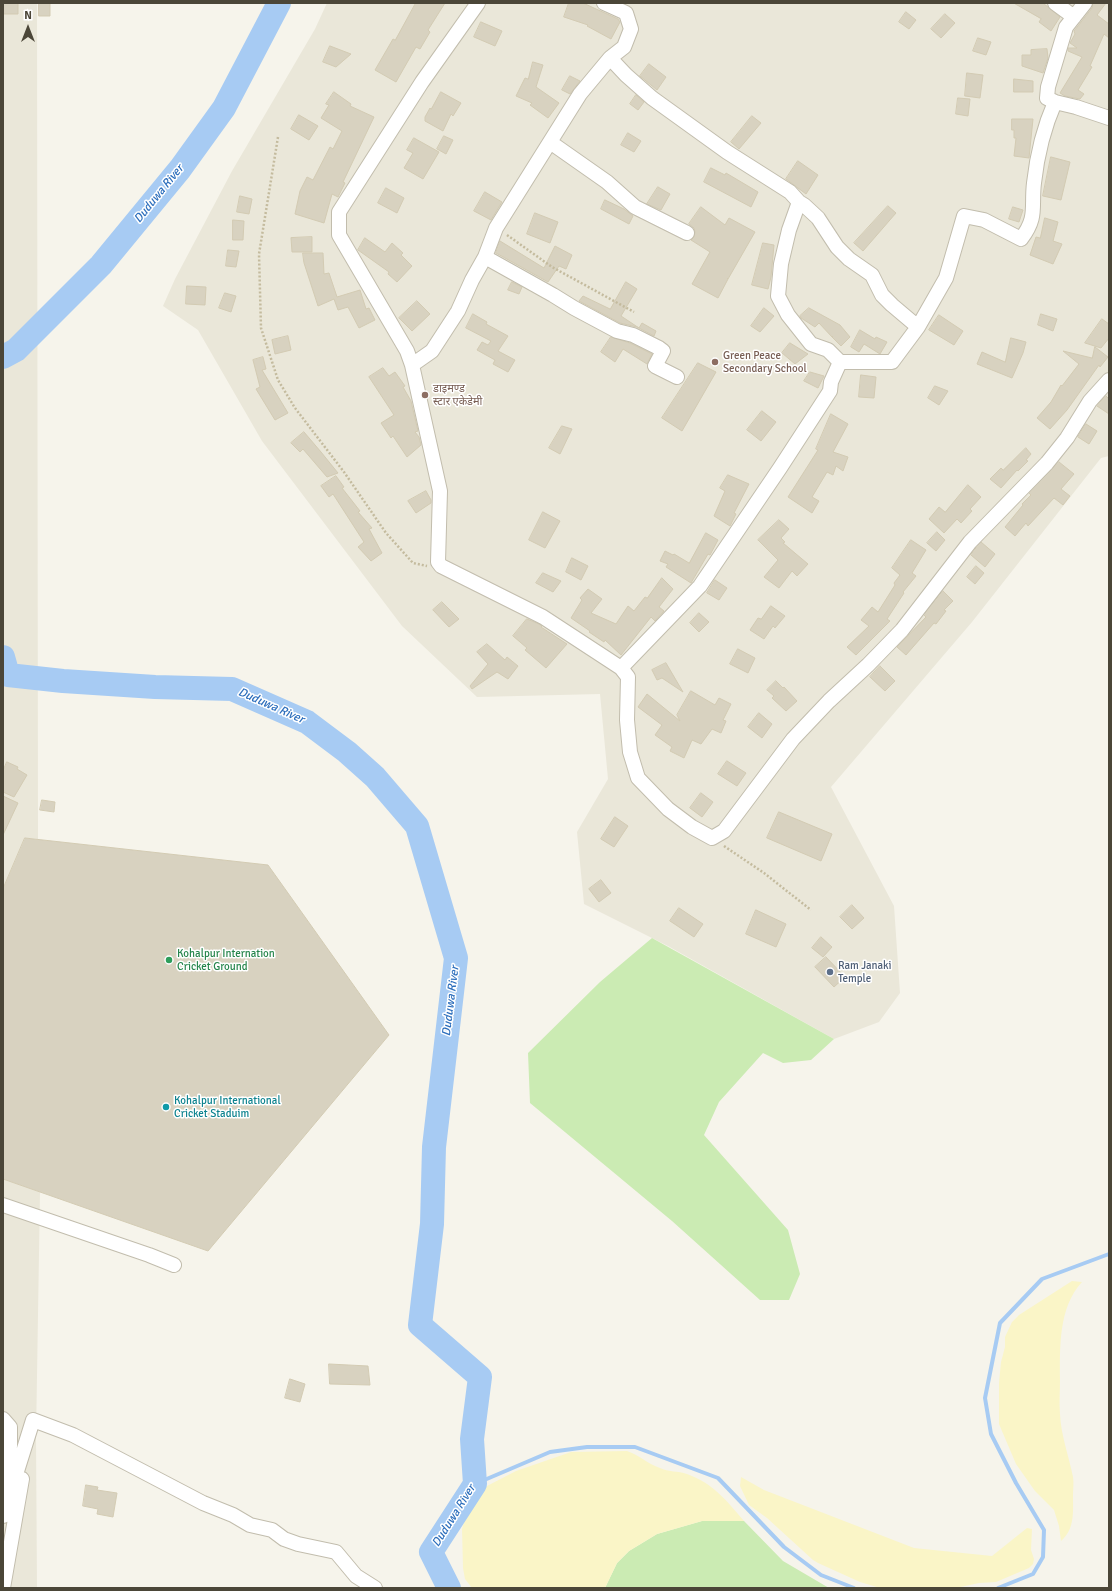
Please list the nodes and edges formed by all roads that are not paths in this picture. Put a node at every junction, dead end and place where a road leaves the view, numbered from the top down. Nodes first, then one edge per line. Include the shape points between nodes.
1 (478, 3) edge
2 (604, 3) edge
3 (1055, 3) edge
4 (1085, 3) edge
5 (1074, 17) junction
6 (610, 58) junction
7 (1055, 102) junction
8 (1109, 118) edge
9 (550, 142) junction
10 (799, 202) junction
11 (687, 232) dead end
12 (485, 257) junction
13 (918, 327) junction
14 (840, 362) junction
15 (412, 365) junction
16 (677, 376) dead end
17 (1109, 380) edge
18 (621, 668) junction
19 (3, 1205) edge
20 (174, 1265) dead end
21 (3, 1419) edge
22 (33, 1420) junction
23 (3, 1588) edge
24 (375, 1588) edge

1 - 15 street via 422,82 339,212 338,235 407,351
2 - 6 street via 626,13 631,29 624,47
3 - 5 street
4 - 5 street
5 - 7 street via 1066,27 1048,87 1047,98
6 - 9 street via 580,94
6 - 10 street via 652,98 727,152 790,192
7 - 8 street
7 - 13 street via 1047,119 1037,163 1030,228 1021,239 984,220 964,216 946,278
9 - 11 street via 607,182 635,208
9 - 12 street via 496,228
10 - 13 street via 818,218 837,247 872,275 882,295
10 - 14 street via 788,230 778,296 788,315 811,344 828,350
12 - 15 street via 458,311 432,351
12 - 16 street via 617,331 633,335 659,348 663,351 655,366
13 - 14 street via 892,362
14 - 18 street via 830,391 700,586
15 - 18 street via 440,491 438,562 441,566 543,617
17 - 18 street via 1090,401 1067,438 1047,463 970,542 902,630 793,739 724,831 712,838 668,809 638,778 630,752 627,720 628,677
19 - 20 street via 149,1254
21 - 22 street via 10,1427 3,1516
22 - 23 street
22 - 24 street via 73,1434 203,1503 250,1524 272,1530 284,1539 336,1552 356,1576

